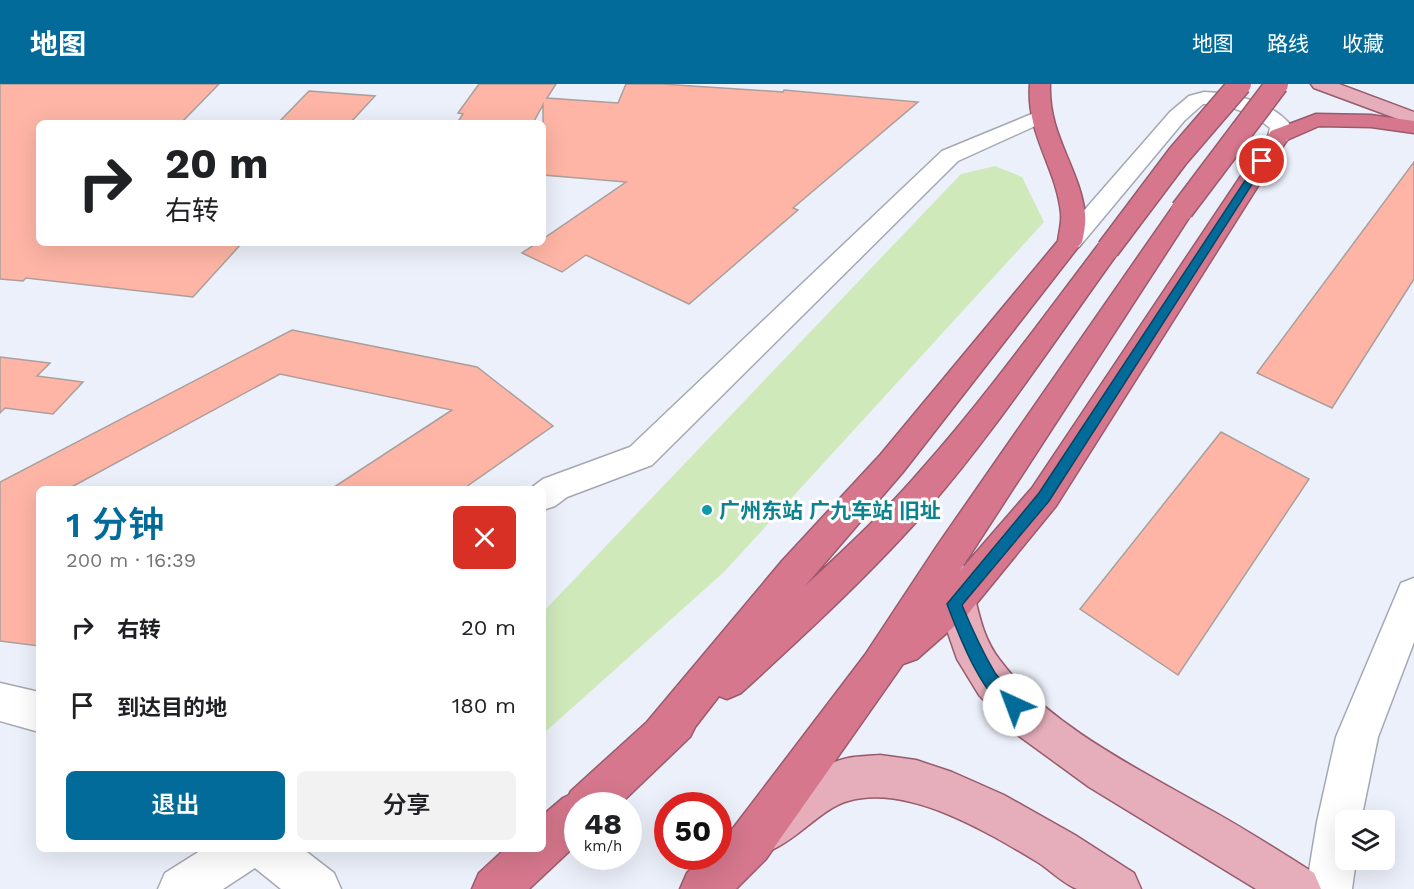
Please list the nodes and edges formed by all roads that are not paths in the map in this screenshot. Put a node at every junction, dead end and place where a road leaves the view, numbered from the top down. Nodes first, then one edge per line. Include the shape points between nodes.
1 (1040, 84) edge
2 (1240, 84) edge
3 (1277, 84) edge
4 (1320, 84) edge
5 (1378, 84) edge
6 (1414, 111) edge
7 (1039, 117) junction
8 (1414, 119) edge
9 (1414, 127) edge
10 (1279, 136) junction
11 (1070, 242) junction
12 (546, 495) edge
13 (949, 557) junction
14 (1414, 594) edge
15 (954, 604) junction
16 (879, 668) junction
17 (0, 702) edge
18 (36, 711) edge
19 (661, 737) junction
20 (601, 792) edge
21 (564, 826) edge
22 (546, 842) edge
23 (750, 843) junction
24 (239, 852) edge
25 (270, 852) edge
26 (535, 852) edge
27 (181, 889) edge
28 (318, 889) edge
29 (495, 889) edge
30 (703, 889) edge
31 (1118, 889) edge
32 (1298, 889) edge
33 (1329, 889) edge

1 - 7 highway
2 - 19 highway, bridge via 1178,156 977,423 906,509 776,636
3 - 13 highway, bridge via 1182,210
4 - 8 main road
5 - 6 main road
7 - 11 highway via 1073,214
7 - 12 street via 950,156 641,456
9 - 10 highway via 1316,120
10 - 11 street via 1281,127 1266,114 1216,98 1198,99 1131,168
10 - 15 highway via 1044,497
11 - 19 highway via 892,463 795,572
13 - 15 main road
13 - 16 highway
14 - 33 street via 1357,737
15 - 16 highway
15 - 32 main road via 991,680 1026,717 1102,771
16 - 23 highway
17 - 18 street
19 - 20 highway
21 - 22 highway
23 - 30 highway
23 - 31 main road via 812,797 847,779 890,776 936,786 975,804 1062,852
24 - 27 street
25 - 28 street
26 - 29 highway

